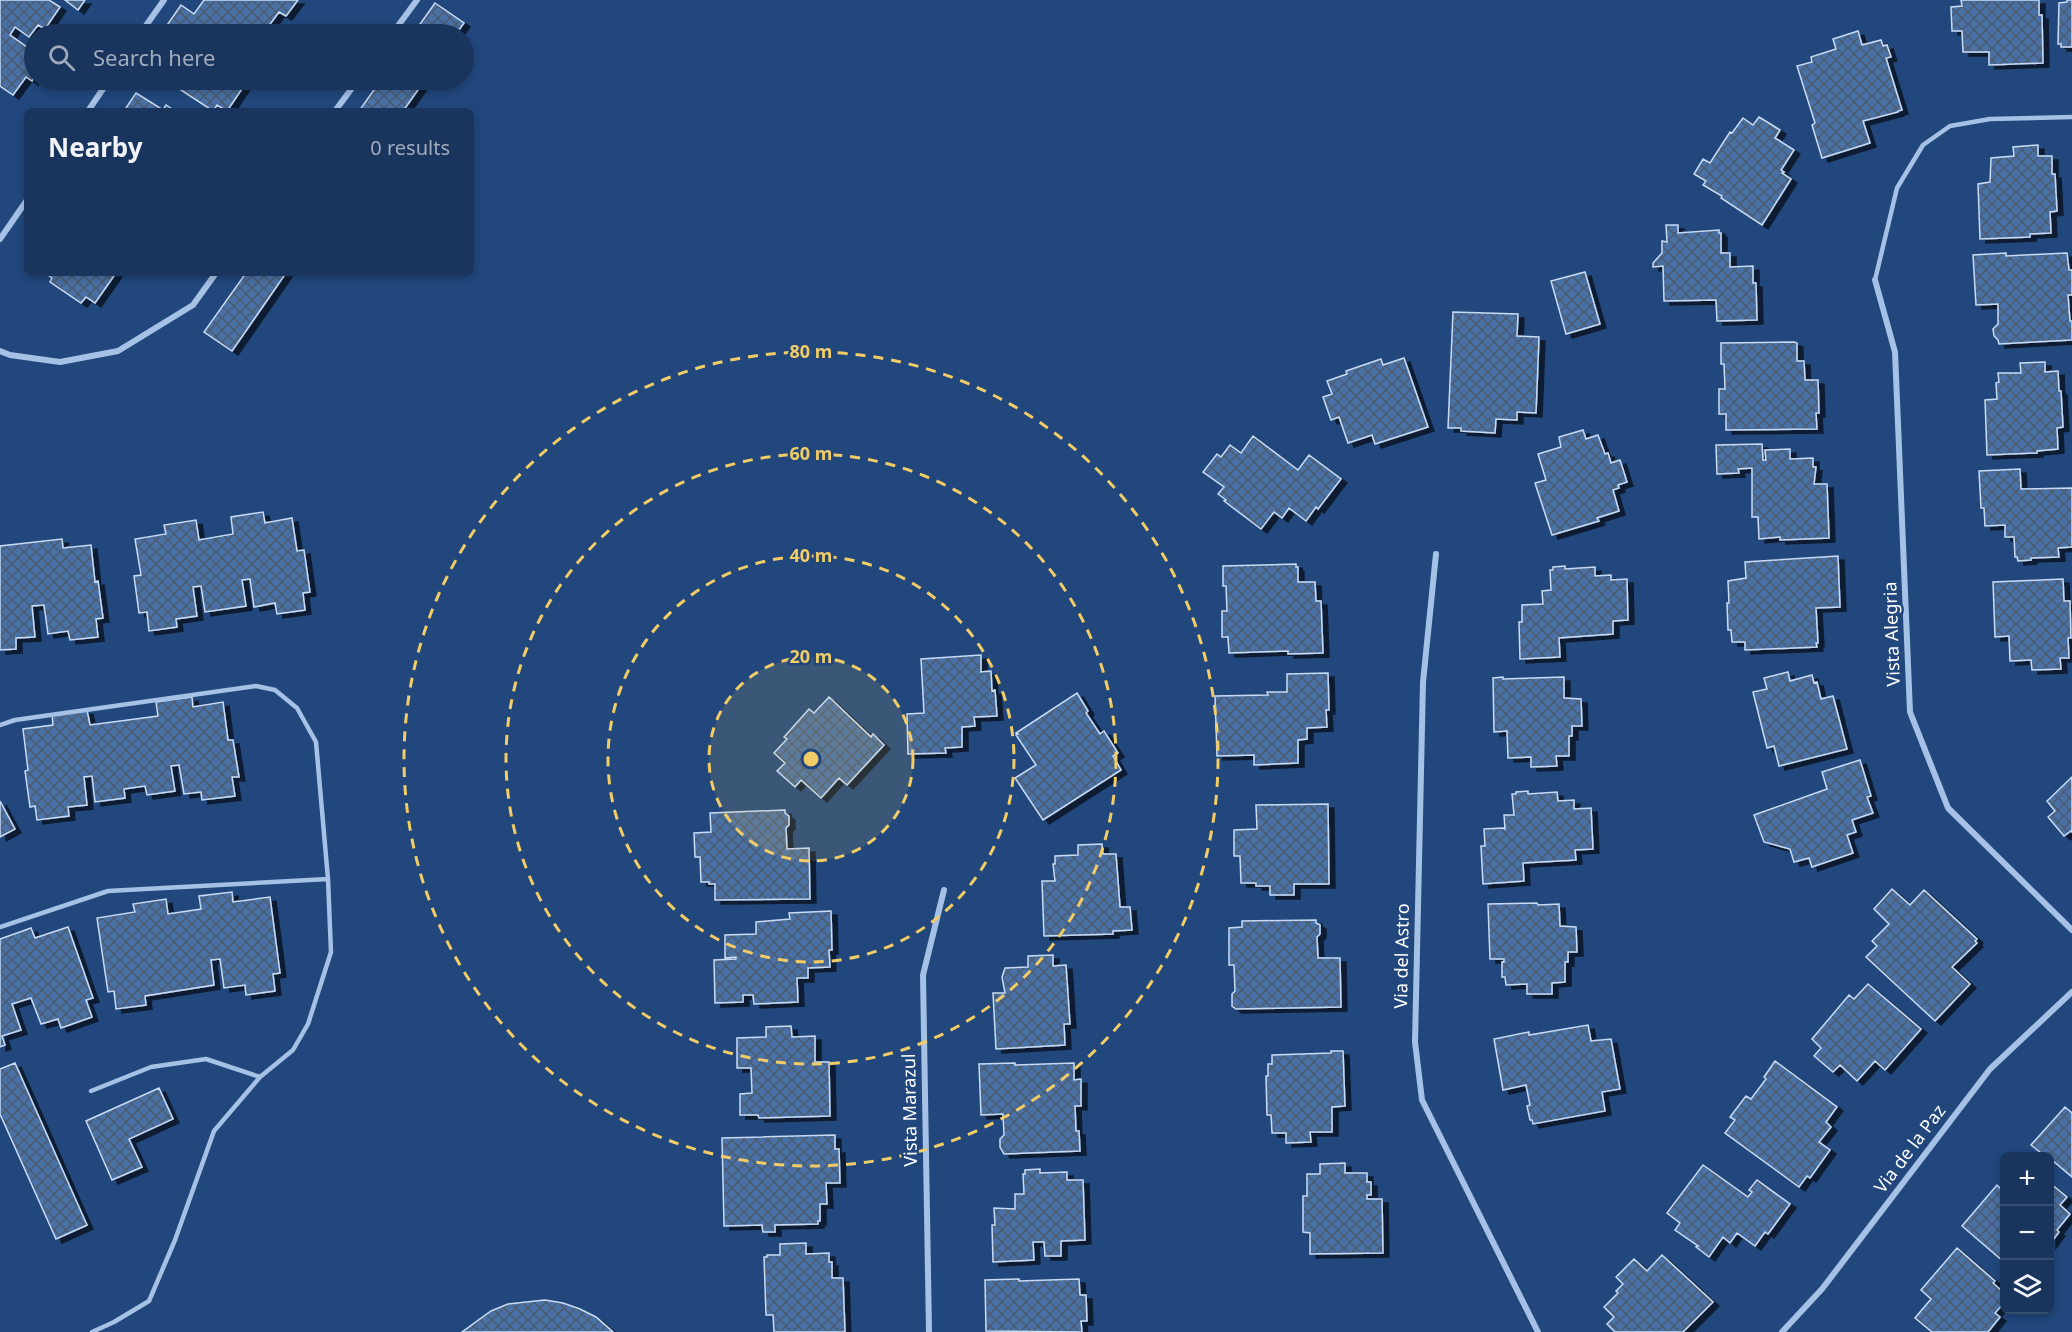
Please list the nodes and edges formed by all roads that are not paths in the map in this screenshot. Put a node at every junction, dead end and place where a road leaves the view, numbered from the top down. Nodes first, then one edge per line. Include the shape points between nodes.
1 (164, 0) edge
2 (417, 0) edge
3 (147, 24) edge
4 (399, 24) edge
5 (102, 90) edge
6 (351, 90) edge
7 (90, 108) edge
8 (337, 108) edge
9 (2072, 117) edge
10 (24, 204) edge
11 (0, 239) edge
12 (214, 276) edge
13 (1875, 280) joint
14 (0, 351) edge
15 (1436, 554) dead end
16 (0, 725) edge
17 (328, 879) junction
18 (944, 890) dead end
19 (0, 927) edge
20 (2072, 930) edge
21 (2072, 992) edge
22 (260, 1077) junction
23 (91, 1091) dead end
24 (92, 1332) edge
25 (929, 1332) edge
26 (1538, 1332) edge
27 (1782, 1332) edge

1 - 3 street
2 - 4 street
5 - 7 street
6 - 8 street
9 - 13 lane via 1990,119 1950,126 1923,146 1897,188
10 - 11 street
12 - 14 street via 193,305 118,351 60,362
13 - 20 street, Vista Alegria via 1895,352 1910,712 1948,808
15 - 26 street, Via del Astro via 1423,682 1415,1042 1422,1100
16 - 17 lane via 256,686 275,690 297,708 316,742
17 - 19 lane via 108,891
17 - 22 lane via 331,952 308,1023 293,1050
18 - 25 street, Vista Marazul via 923,975
21 - 27 street, Via de la Paz via 1990,1069 1822,1289
22 - 23 lane via 206,1059 151,1067
22 - 24 lane via 214,1131 149,1301

